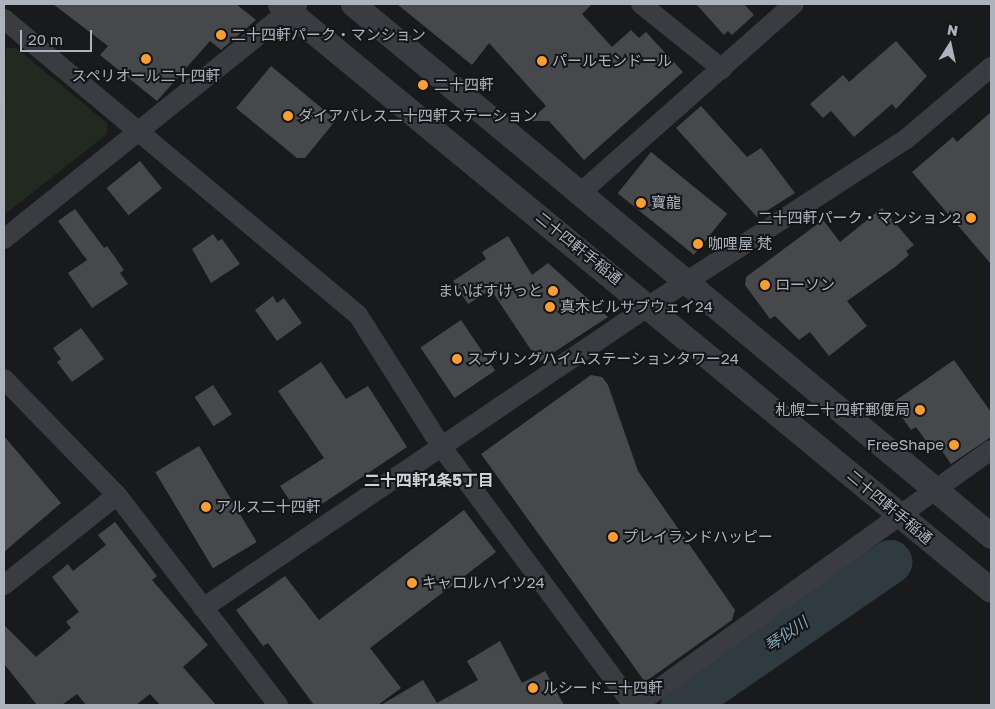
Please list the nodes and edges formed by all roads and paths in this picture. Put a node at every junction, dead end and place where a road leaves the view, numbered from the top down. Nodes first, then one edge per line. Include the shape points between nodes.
1 (353, 4) edge
2 (641, 4) edge
3 (794, 4) edge
4 (289, 6) edge
5 (7, 27) edge
6 (991, 67) edge
7 (722, 69) junction
8 (140, 131) junction
9 (578, 195) junction
10 (4, 239) edge
11 (689, 282) junction
12 (649, 306) junction
13 (4, 379) edge
14 (443, 449) junction
15 (991, 450) edge
16 (936, 492) junction
17 (117, 495) junction
18 (902, 517) junction
19 (991, 536) edge
20 (4, 585) edge
21 (991, 590) edge
22 (203, 608) junction
23 (275, 704) edge
24 (635, 705) edge

1 - 9 street via 541,159
2 - 7 street
3 - 7 street
4 - 8 street
4 - 12 street, 二十四軒手稲通
5 - 8 street
6 - 11 street via 905,140
7 - 9 street
8 - 10 street
8 - 14 street via 358,315
9 - 11 street
11 - 12 street
11 - 16 street
12 - 14 street
12 - 18 street, 二十四軒手稲通
13 - 17 street
14 - 22 street
14 - 24 street
15 - 16 street
16 - 18 street
16 - 19 street
17 - 20 street
17 - 22 street
18 - 21 street, 二十四軒手稲通
18 - 24 street
22 - 23 street

